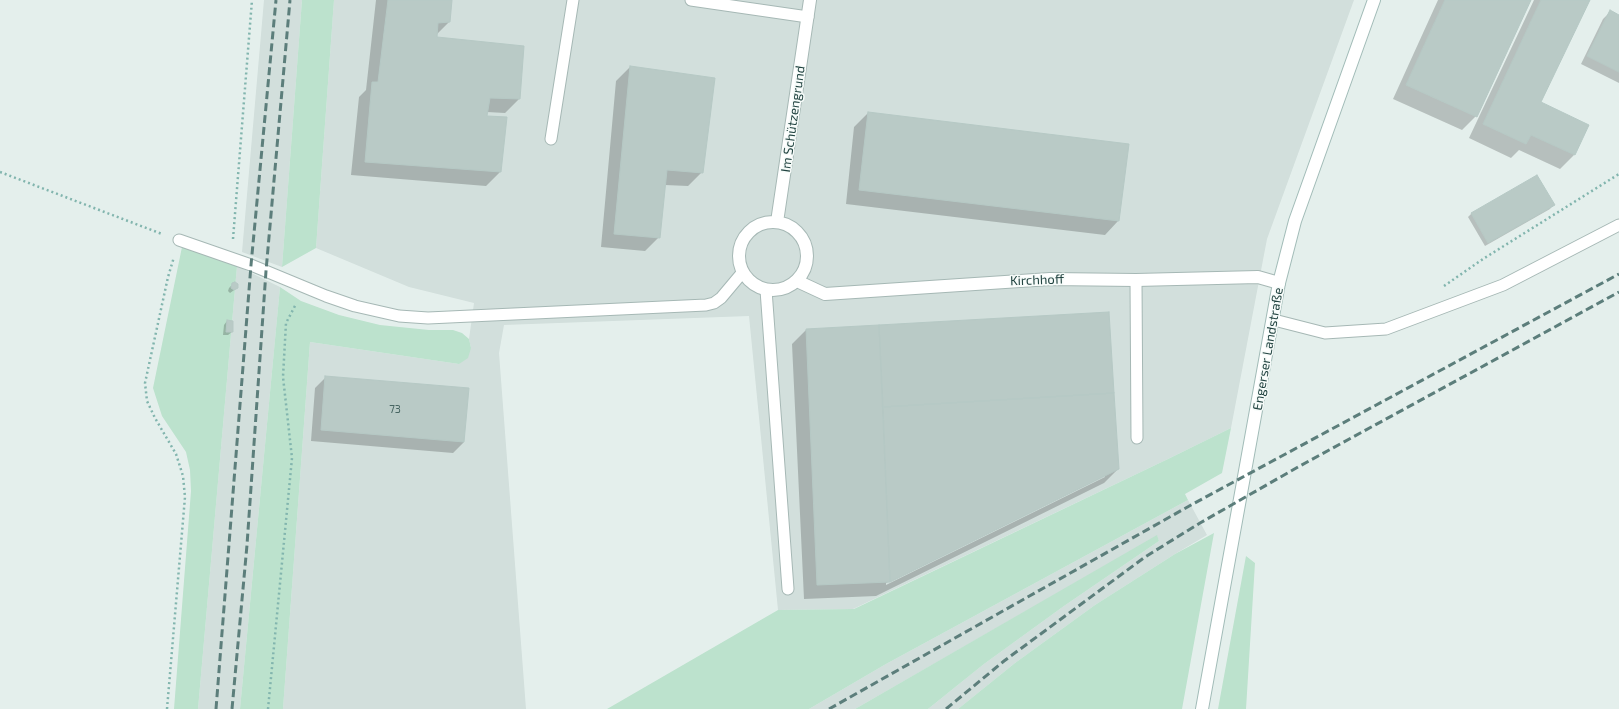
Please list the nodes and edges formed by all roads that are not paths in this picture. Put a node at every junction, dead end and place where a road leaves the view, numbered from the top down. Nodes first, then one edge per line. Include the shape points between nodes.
1 (573, 0) edge
2 (691, 0) edge
3 (810, 0) edge
4 (1374, 0) edge
5 (808, 16) junction
6 (551, 139) dead end
7 (777, 222) junction
8 (1619, 225) edge
9 (179, 240) road end
10 (742, 273) junction
11 (797, 280) junction
12 (1136, 280) junction
13 (1279, 283) junction
14 (766, 290) junction
15 (1274, 320) junction
16 (1137, 438) dead end
17 (788, 589) dead end
18 (1202, 709) edge

1 - 6 lane
2 - 5 lane
3 - 5 street, Im Schützengrund
4 - 13 street, Engerser Landstraße via 1295,221
5 - 7 street, Im Schützengrund
7 - 10 street via 759,225 749,231 740,245 738,256
7 - 11 street via 789,226 799,234 805,245 806,265
8 - 15 lane via 1503,285 1386,329 1325,333
9 - 10 lane via 375,312 428,318 706,305 721,298
10 - 14 street via 758,288
11 - 12 street, Kirchhoff via 825,294 1050,279
11 - 14 street via 787,288
12 - 13 street, Kirchhoff via 1258,277
12 - 16 lane
13 - 15 street, Engerser Landstraße
14 - 17 lane
15 - 18 street, Engerser Landstraße

